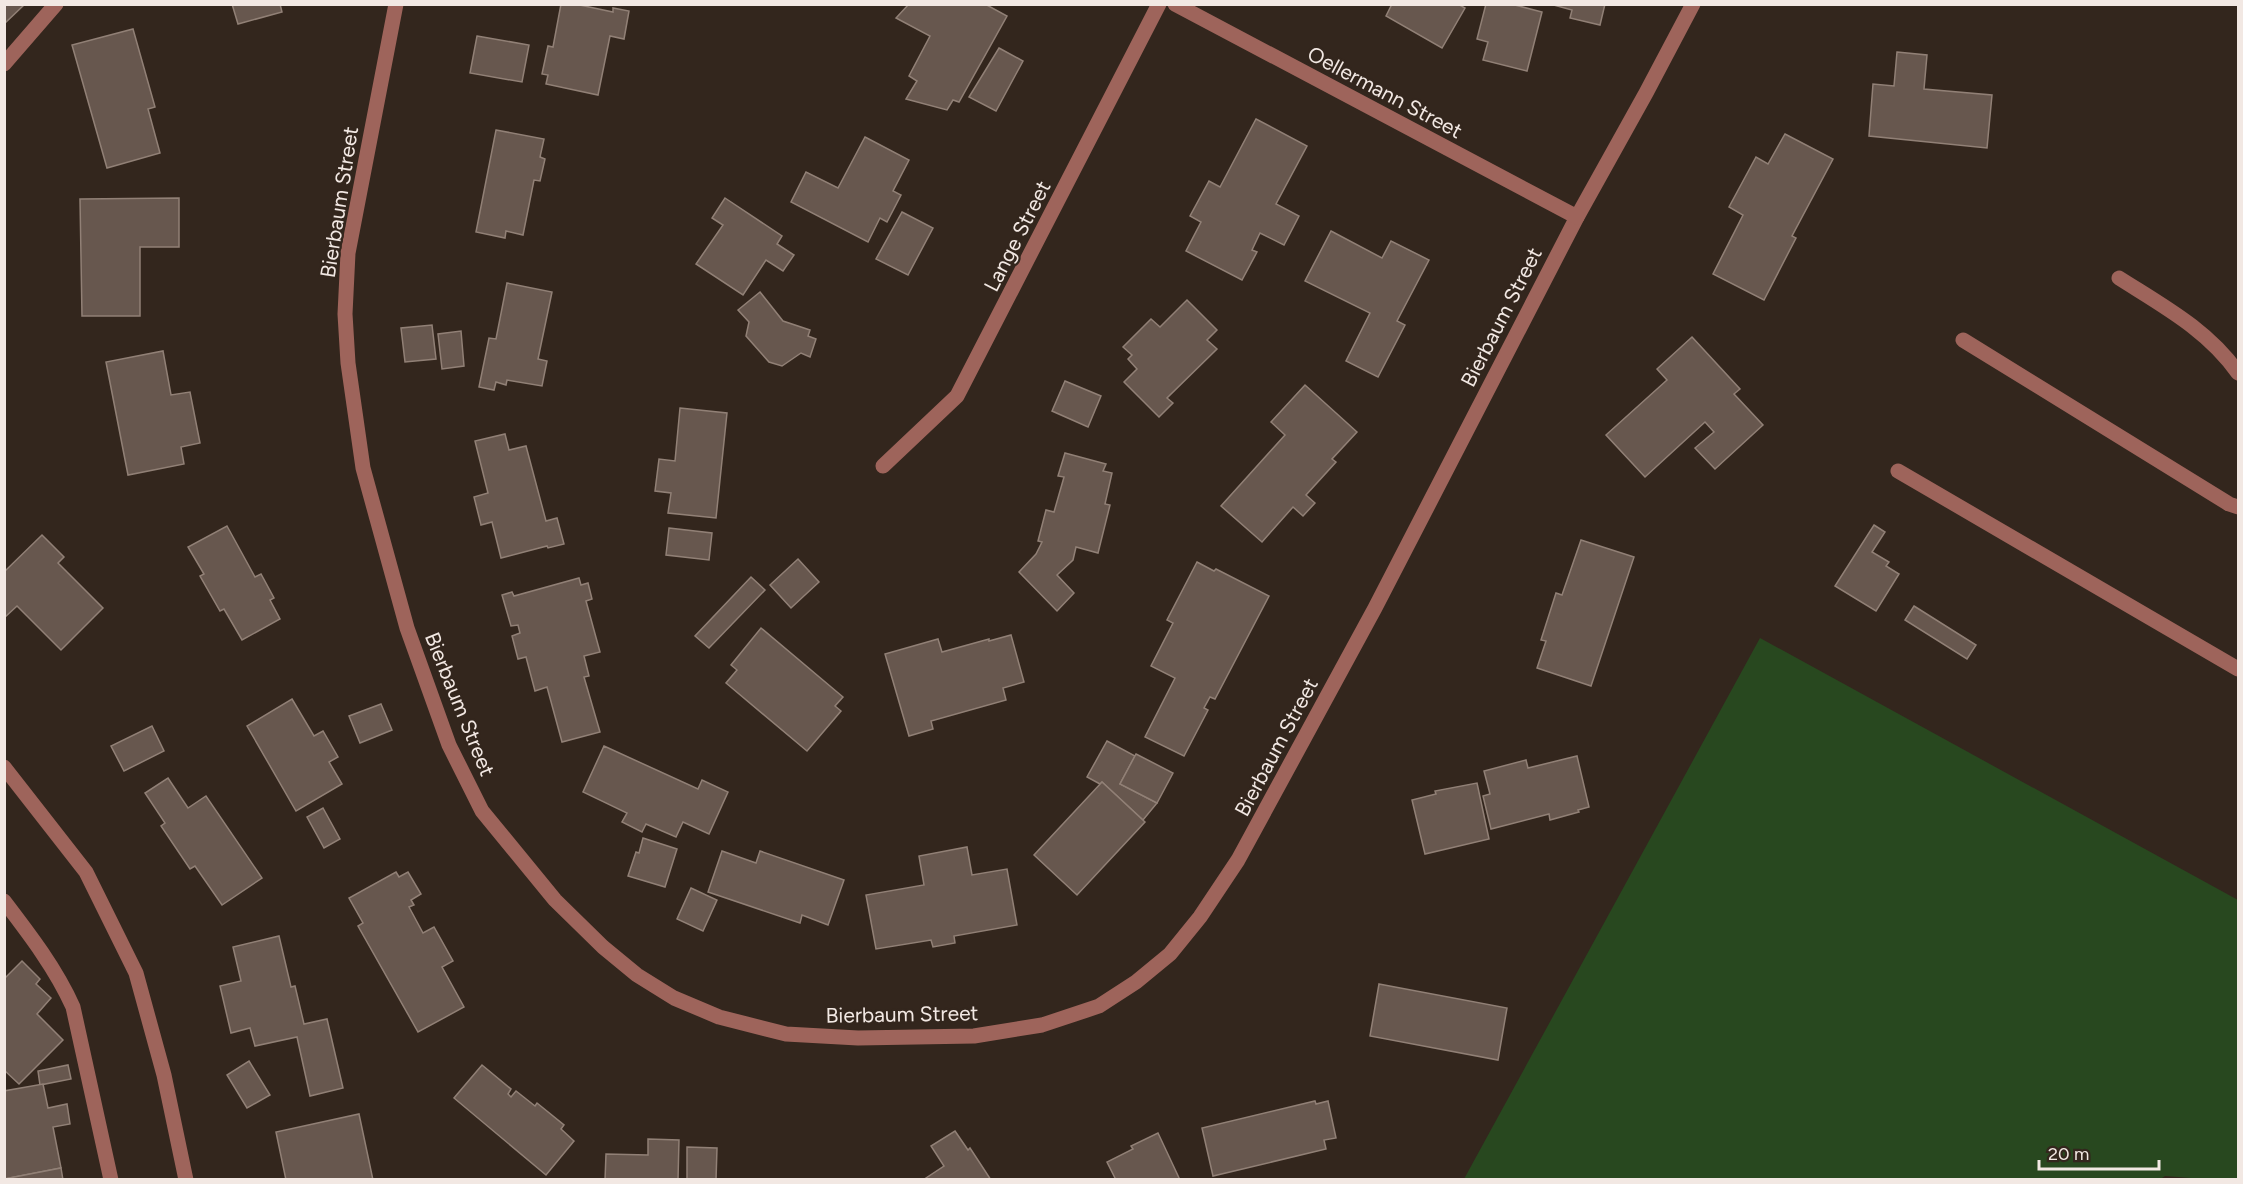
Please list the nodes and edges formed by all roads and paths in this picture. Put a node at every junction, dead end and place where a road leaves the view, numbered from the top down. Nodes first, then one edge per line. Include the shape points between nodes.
1 (56, 4) edge
2 (396, 4) edge
3 (1159, 4) edge
4 (1174, 4) edge
5 (1693, 4) edge
6 (4, 64) edge
7 (1577, 217) junction
8 (2119, 278) dead end
9 (1963, 340) dead end
10 (2238, 373) edge
11 (884, 466) dead end
12 (1898, 471) dead end
13 (2238, 507) edge
14 (2238, 669) edge
15 (7, 775) edge
16 (4, 901) edge
17 (111, 1179) edge
18 (186, 1179) edge

1 - 6 street
2 - 7 street, Bierbaum Street via 348,254 348,363 363,468 406,628 449,745 482,811 555,900 603,947 674,998 719,1017 786,1034 858,1038 974,1036 1042,1025 1099,1006 1170,954 1238,861 1375,608
3 - 11 street, Lange Street via 957,396
4 - 7 street, Oellermann Street
5 - 7 street, Bierbaum Street
8 - 10 street via 2192,324
9 - 13 street
12 - 14 street
15 - 18 street via 86,872 136,973 164,1075
16 - 17 street via 63,984 73,1008

